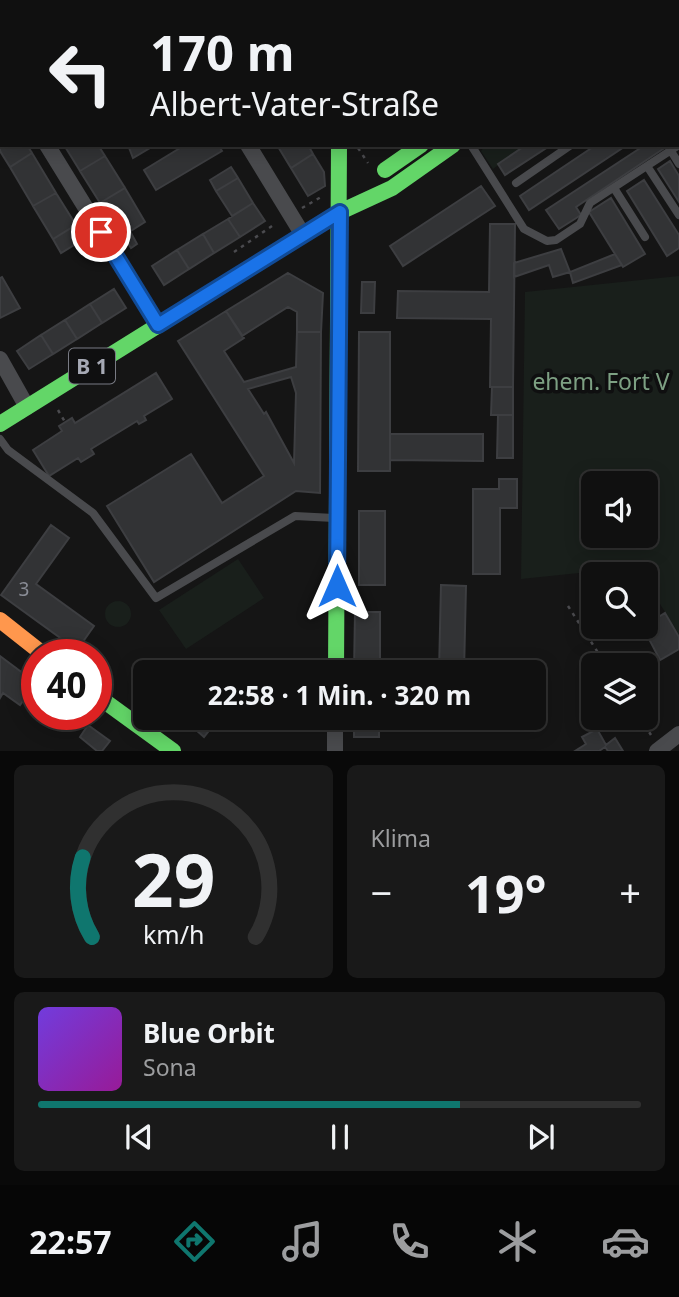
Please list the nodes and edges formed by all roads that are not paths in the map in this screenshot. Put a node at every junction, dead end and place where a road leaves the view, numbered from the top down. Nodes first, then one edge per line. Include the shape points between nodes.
1 (48, 147) edge
2 (249, 147) edge
3 (339, 147) edge
4 (418, 147) edge
5 (450, 147) edge
6 (472, 147) edge
7 (568, 147) edge
8 (676, 147) edge
9 (671, 151) junction
10 (679, 164) edge
11 (647, 166) junction
12 (516, 183) dead end
13 (614, 188) junction
14 (340, 212) junction
15 (679, 215) edge
16 (303, 235) junction
17 (645, 237) dead end
18 (158, 325) junction
19 (0, 359) edge
20 (27, 407) junction
21 (0, 424) edge
22 (0, 439) edge
23 (337, 518) junction
24 (0, 620) edge
25 (24, 639) edge
26 (336, 660) edge
27 (112, 707) edge
28 (335, 730) edge
29 (679, 734) edge
30 (655, 745) edge
31 (173, 751) edge
32 (335, 751) edge

1 - 18 street
2 - 16 street
3 - 14 street
4 - 14 street, B 1
5 - 14 street, B 1 via 392,188
6 - 13 lane via 524,229 542,240 556,240 580,224 588,205
7 - 12 lane
8 - 9 lane
9 - 10 lane
9 - 11 lane
11 - 13 lane
11 - 15 lane
13 - 17 lane
14 - 16 street, B 1
14 - 23 street
16 - 18 street, B 1
18 - 20 street, B 1
19 - 20 street
20 - 21 street, B 1
22 - 23 lane via 8,450 93,513 156,598 295,516
23 - 26 street
24 - 25 street
27 - 31 street
28 - 32 street
29 - 30 street

